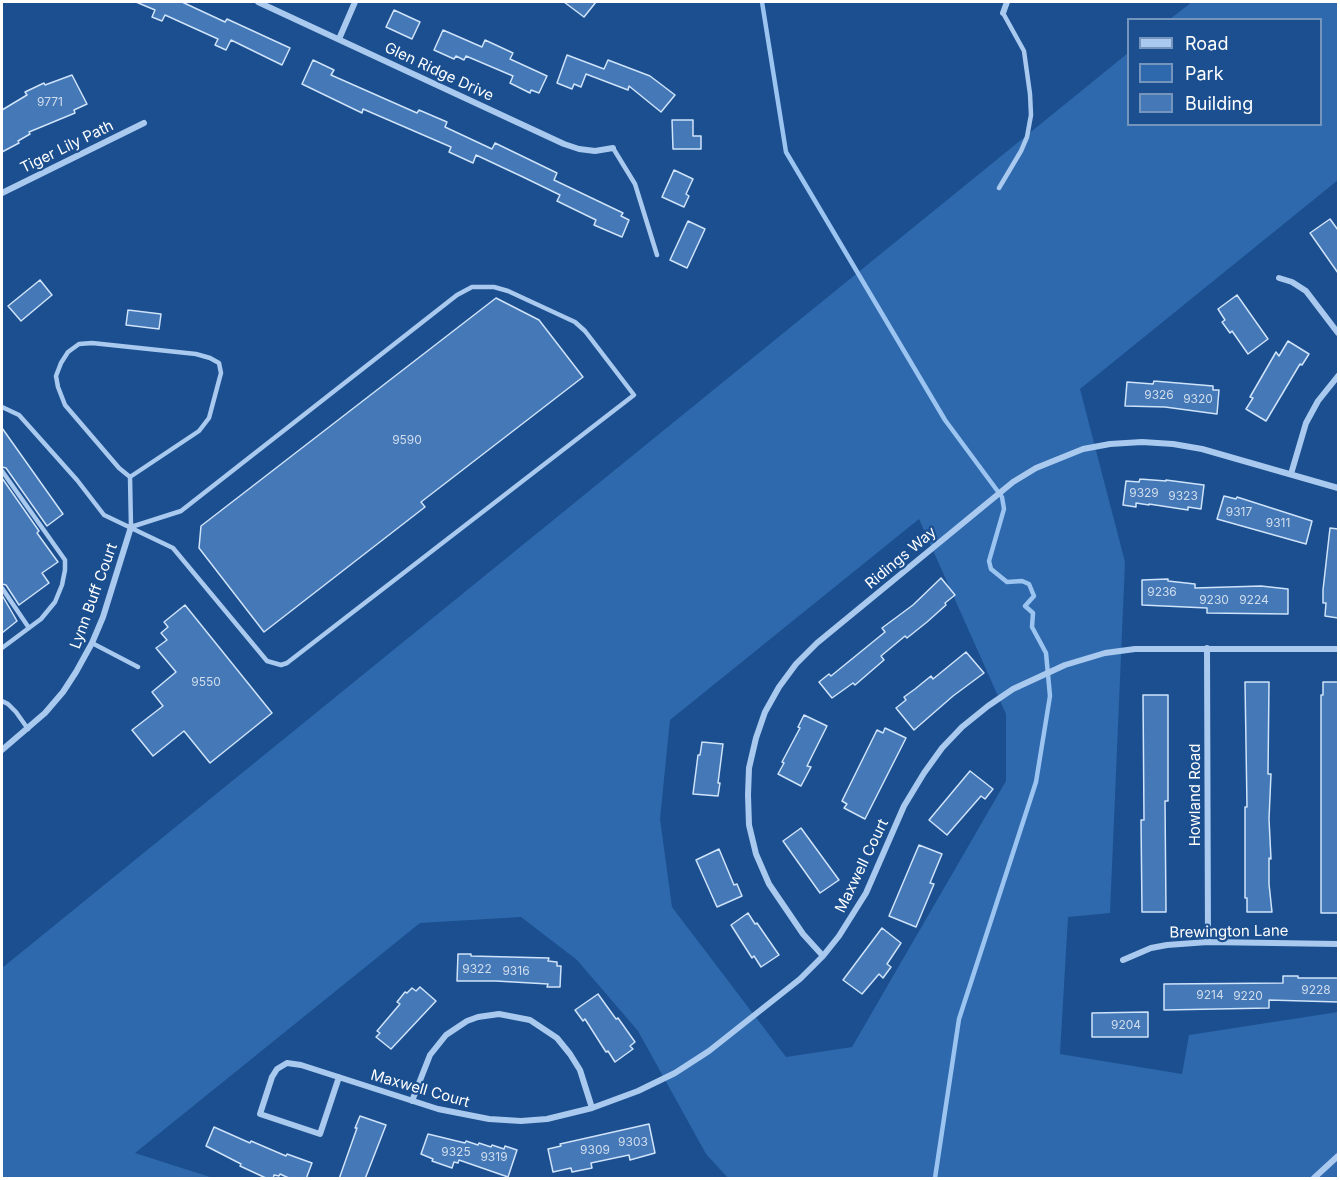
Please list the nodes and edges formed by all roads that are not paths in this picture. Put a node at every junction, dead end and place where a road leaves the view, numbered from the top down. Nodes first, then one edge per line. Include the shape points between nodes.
1 (258, 2) edge
2 (355, 2) edge
3 (1007, 2) edge
4 (1003, 13) joint
5 (339, 39) junction
6 (144, 123) dead end
7 (613, 148) joint
8 (999, 188) dead end
9 (2, 193) edge
10 (657, 255) dead end
11 (1279, 278) dead end
12 (1338, 333) edge
13 (1338, 376) edge
14 (2, 407) edge
15 (2, 471) edge
16 (1291, 474) junction
17 (130, 477) junction
18 (1338, 488) edge
19 (131, 526) junction
20 (2, 588) edge
21 (29, 628) junction
22 (92, 643) junction
23 (2, 648) edge
24 (1207, 648) junction
25 (1338, 649) edge
26 (138, 667) dead end
27 (2, 701) edge
28 (28, 729) junction
29 (2, 750) edge
30 (1208, 942) junction
31 (1338, 944) edge
32 (823, 956) junction
33 (1123, 960) dead end
34 (339, 1077) junction
35 (412, 1101) junction
36 (592, 1108) junction
37 (1338, 1156) edge
38 (1314, 1179) edge

1 - 5 street, Glen Ridge Drive
2 - 5 street
3 - 4 street
4 - 8 lane via 1024,51 1031,115 1024,144
5 - 7 street, Glen Ridge Drive via 564,144 595,151
6 - 9 street, Tiger Lily Path
7 - 10 lane via 634,184
11 - 12 street via 1306,291
13 - 16 street via 1306,423
14 - 19 lane via 20,415 104,514
15 - 21 lane via 64,560 62,585 55,602
16 - 18 street, Ridings Way
16 - 32 street, Ridings Way via 1202,449 1142,442 1083,449 1013,482 796,664 765,712 756,738 749,768 748,815 756,854 769,884
17 - 17 lane via 65,405 56,376 68,352 79,344 92,343 196,354 219,363 221,373 208,418 199,431
17 - 19 lane
19 - 19 lane via 173,548 267,661 281,665 634,395 574,322 508,291 484,285 472,287 181,511
19 - 22 street, Lynn Buff Court
20 - 21 lane
21 - 23 lane
22 - 26 lane
22 - 28 street, Lynn Buff Court via 63,692
24 - 25 street, Maxwell Court
24 - 30 street, Howland Road
24 - 32 street, Maxwell Court via 1105,653 1042,675 988,705 942,748 924,773 904,806 856,911
27 - 28 lane
28 - 29 street, Lynn Buff Court
30 - 31 street, Brewington Lane
30 - 33 street, Brewington Lane via 1151,948
32 - 36 street, Maxwell Court via 709,1051 675,1073
34 - 34 street, Maxwell Court via 287,1064 272,1077 260,1114 320,1134
34 - 35 street, Maxwell Court
35 - 36 street, Maxwell Court via 462,1116 521,1121
35 - 36 street via 430,1055 446,1035 467,1021 499,1014 530,1020 557,1038 580,1070
37 - 38 street

